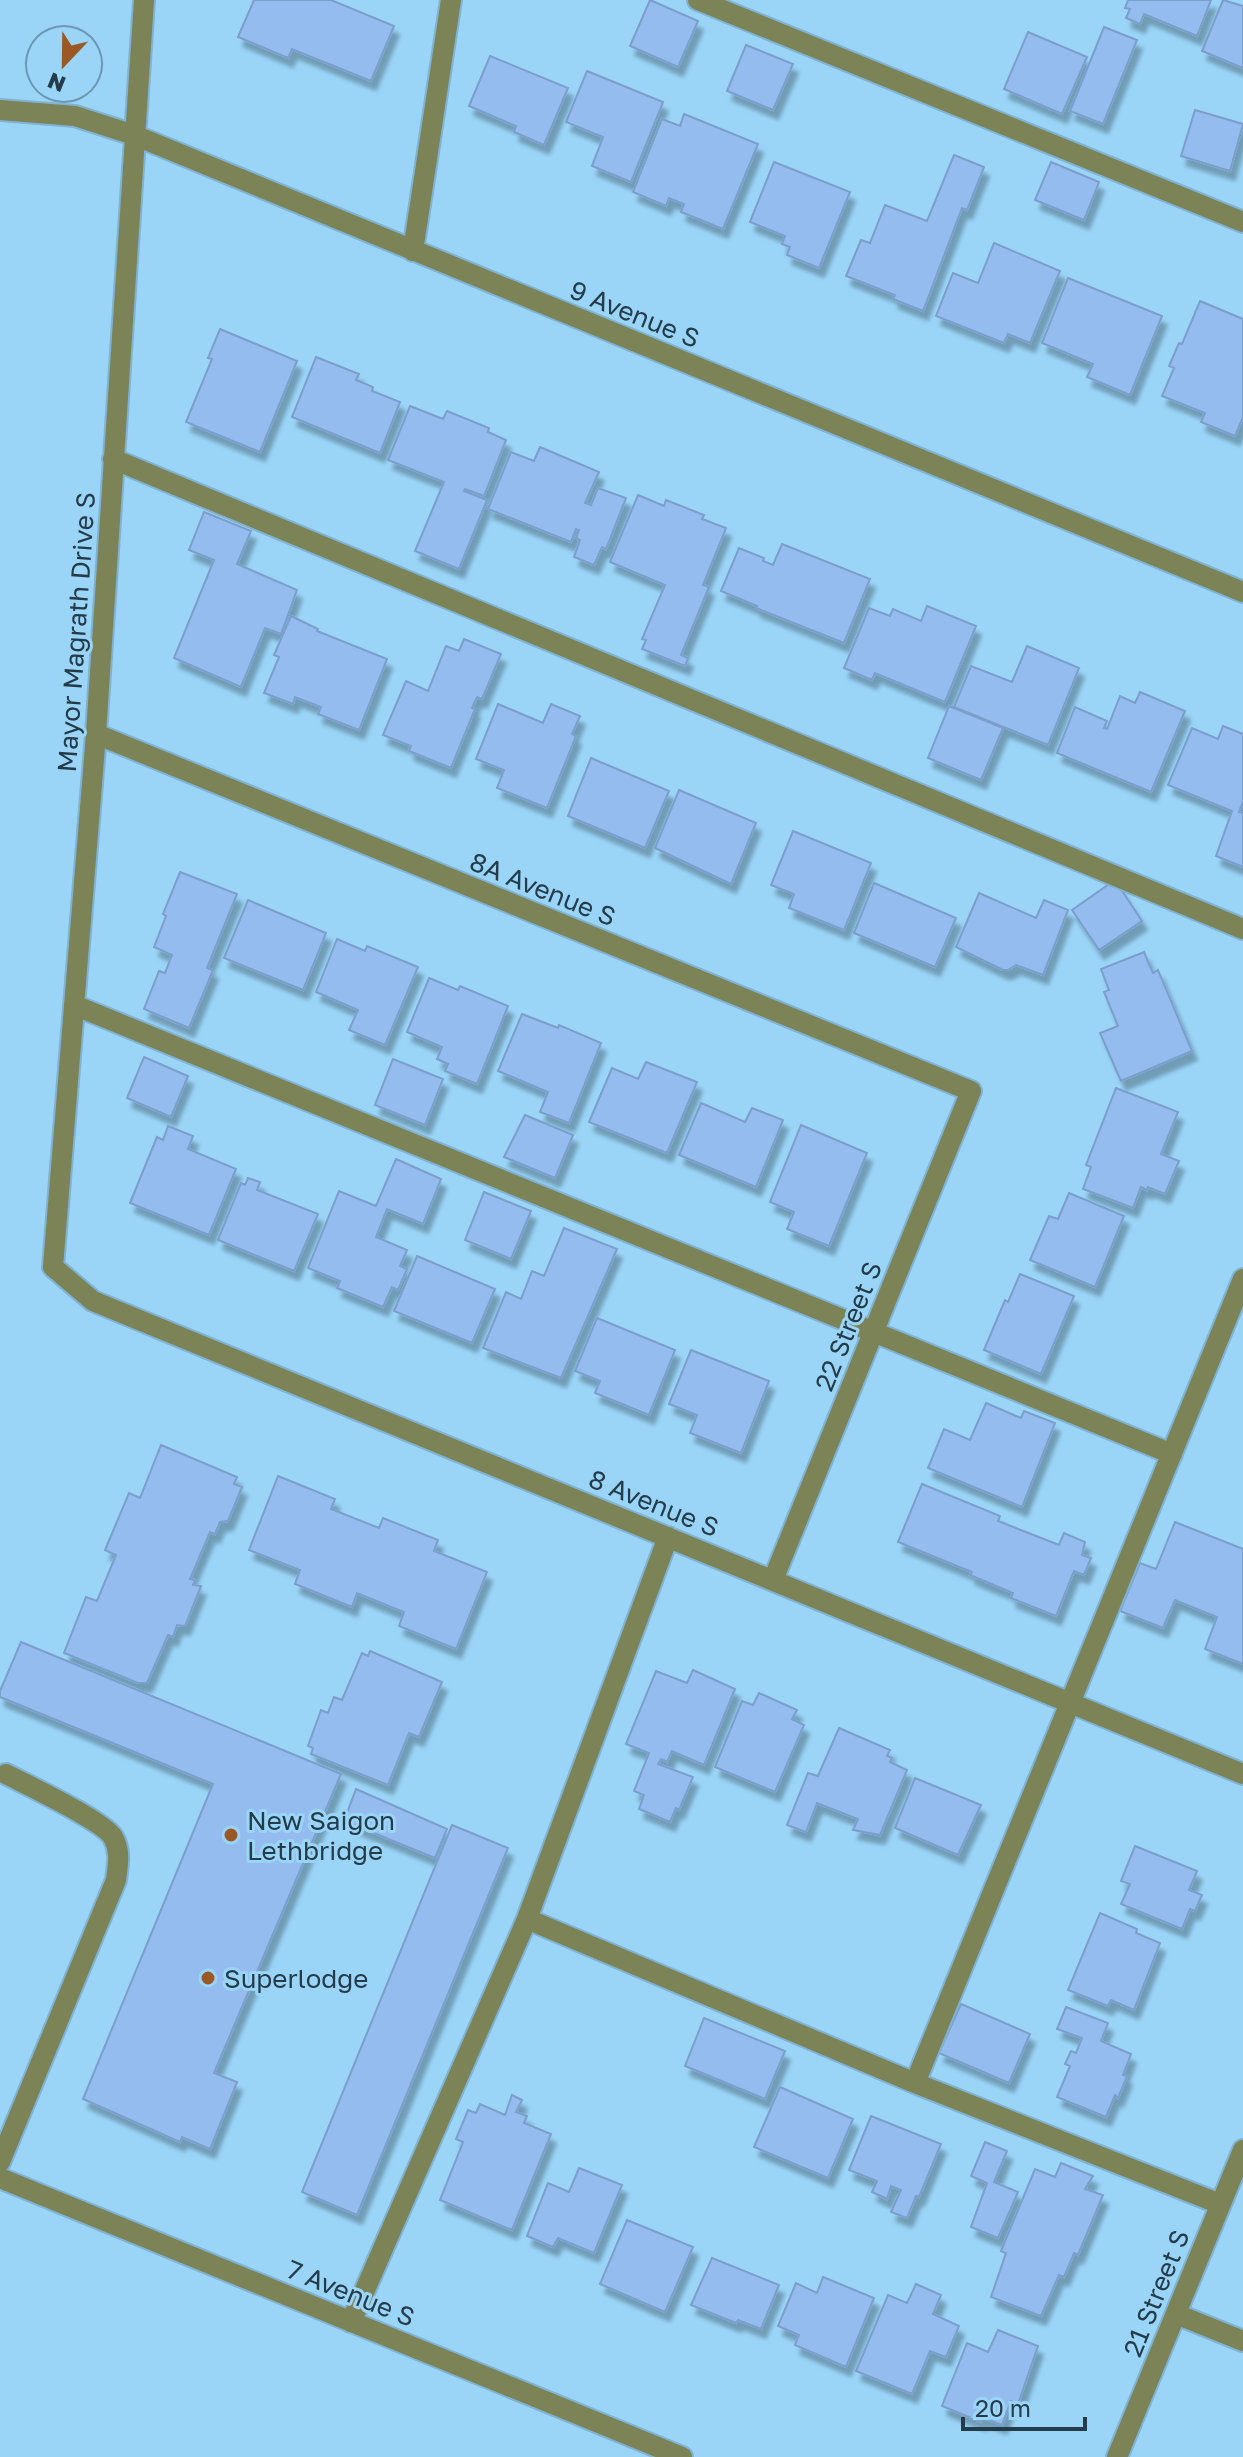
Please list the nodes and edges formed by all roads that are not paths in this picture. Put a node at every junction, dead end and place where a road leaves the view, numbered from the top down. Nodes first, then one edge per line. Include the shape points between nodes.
1 (144, 0) edge
2 (451, 0) edge
3 (698, 0) edge
4 (0, 110) edge
5 (134, 135) junction
6 (1243, 222) edge
7 (413, 251) junction
8 (113, 459) junction
9 (1243, 592) edge
10 (96, 734) junction
11 (1243, 929) edge
12 (74, 1005) junction
13 (971, 1091) joint
14 (53, 1267) joint
15 (1243, 1279) edge
16 (874, 1331) junction
17 (1172, 1454) junction
18 (668, 1537) junction
19 (773, 1580) junction
20 (1072, 1703) junction
21 (6, 1774) dead end
22 (1243, 1774) edge
23 (527, 1919) junction
24 (915, 2083) junction
25 (1243, 2150) edge
26 (0, 2162) edge
27 (0, 2178) edge
28 (1220, 2204) junction
29 (1176, 2314) junction
30 (351, 2322) junction
31 (1243, 2341) edge
32 (682, 2457) edge
33 (1117, 2457) edge

1 - 5 street, Mayor Magrath Drive S
2 - 7 street
3 - 6 street
4 - 5 street, 9 Avenue S via 75,116
5 - 7 street, 9 Avenue S
5 - 8 street, Mayor Magrath Drive S
7 - 9 street, 9 Avenue S
8 - 10 street, Mayor Magrath Drive S
8 - 11 street
10 - 12 street, Mayor Magrath Drive S
10 - 13 street, 8A Avenue S
12 - 14 street, Mayor Magrath Drive S
12 - 16 street
13 - 16 street, 22 Street S
14 - 18 street, 8 Avenue S via 93,1301
15 - 17 street
16 - 17 street
16 - 19 street, 22 Street S
17 - 20 street
18 - 19 street, 8 Avenue S
18 - 23 street
19 - 20 street, 8 Avenue S
20 - 22 street, 8 Avenue S
20 - 24 street
21 - 26 street via 112,1835 120,1854 116,1880
23 - 24 street
23 - 30 street
24 - 28 street
25 - 28 street, 21 Street S
27 - 30 street, 7 Avenue S
28 - 29 street, 21 Street S
29 - 31 street
29 - 33 street, 21 Street S
30 - 32 street, 7 Avenue S

